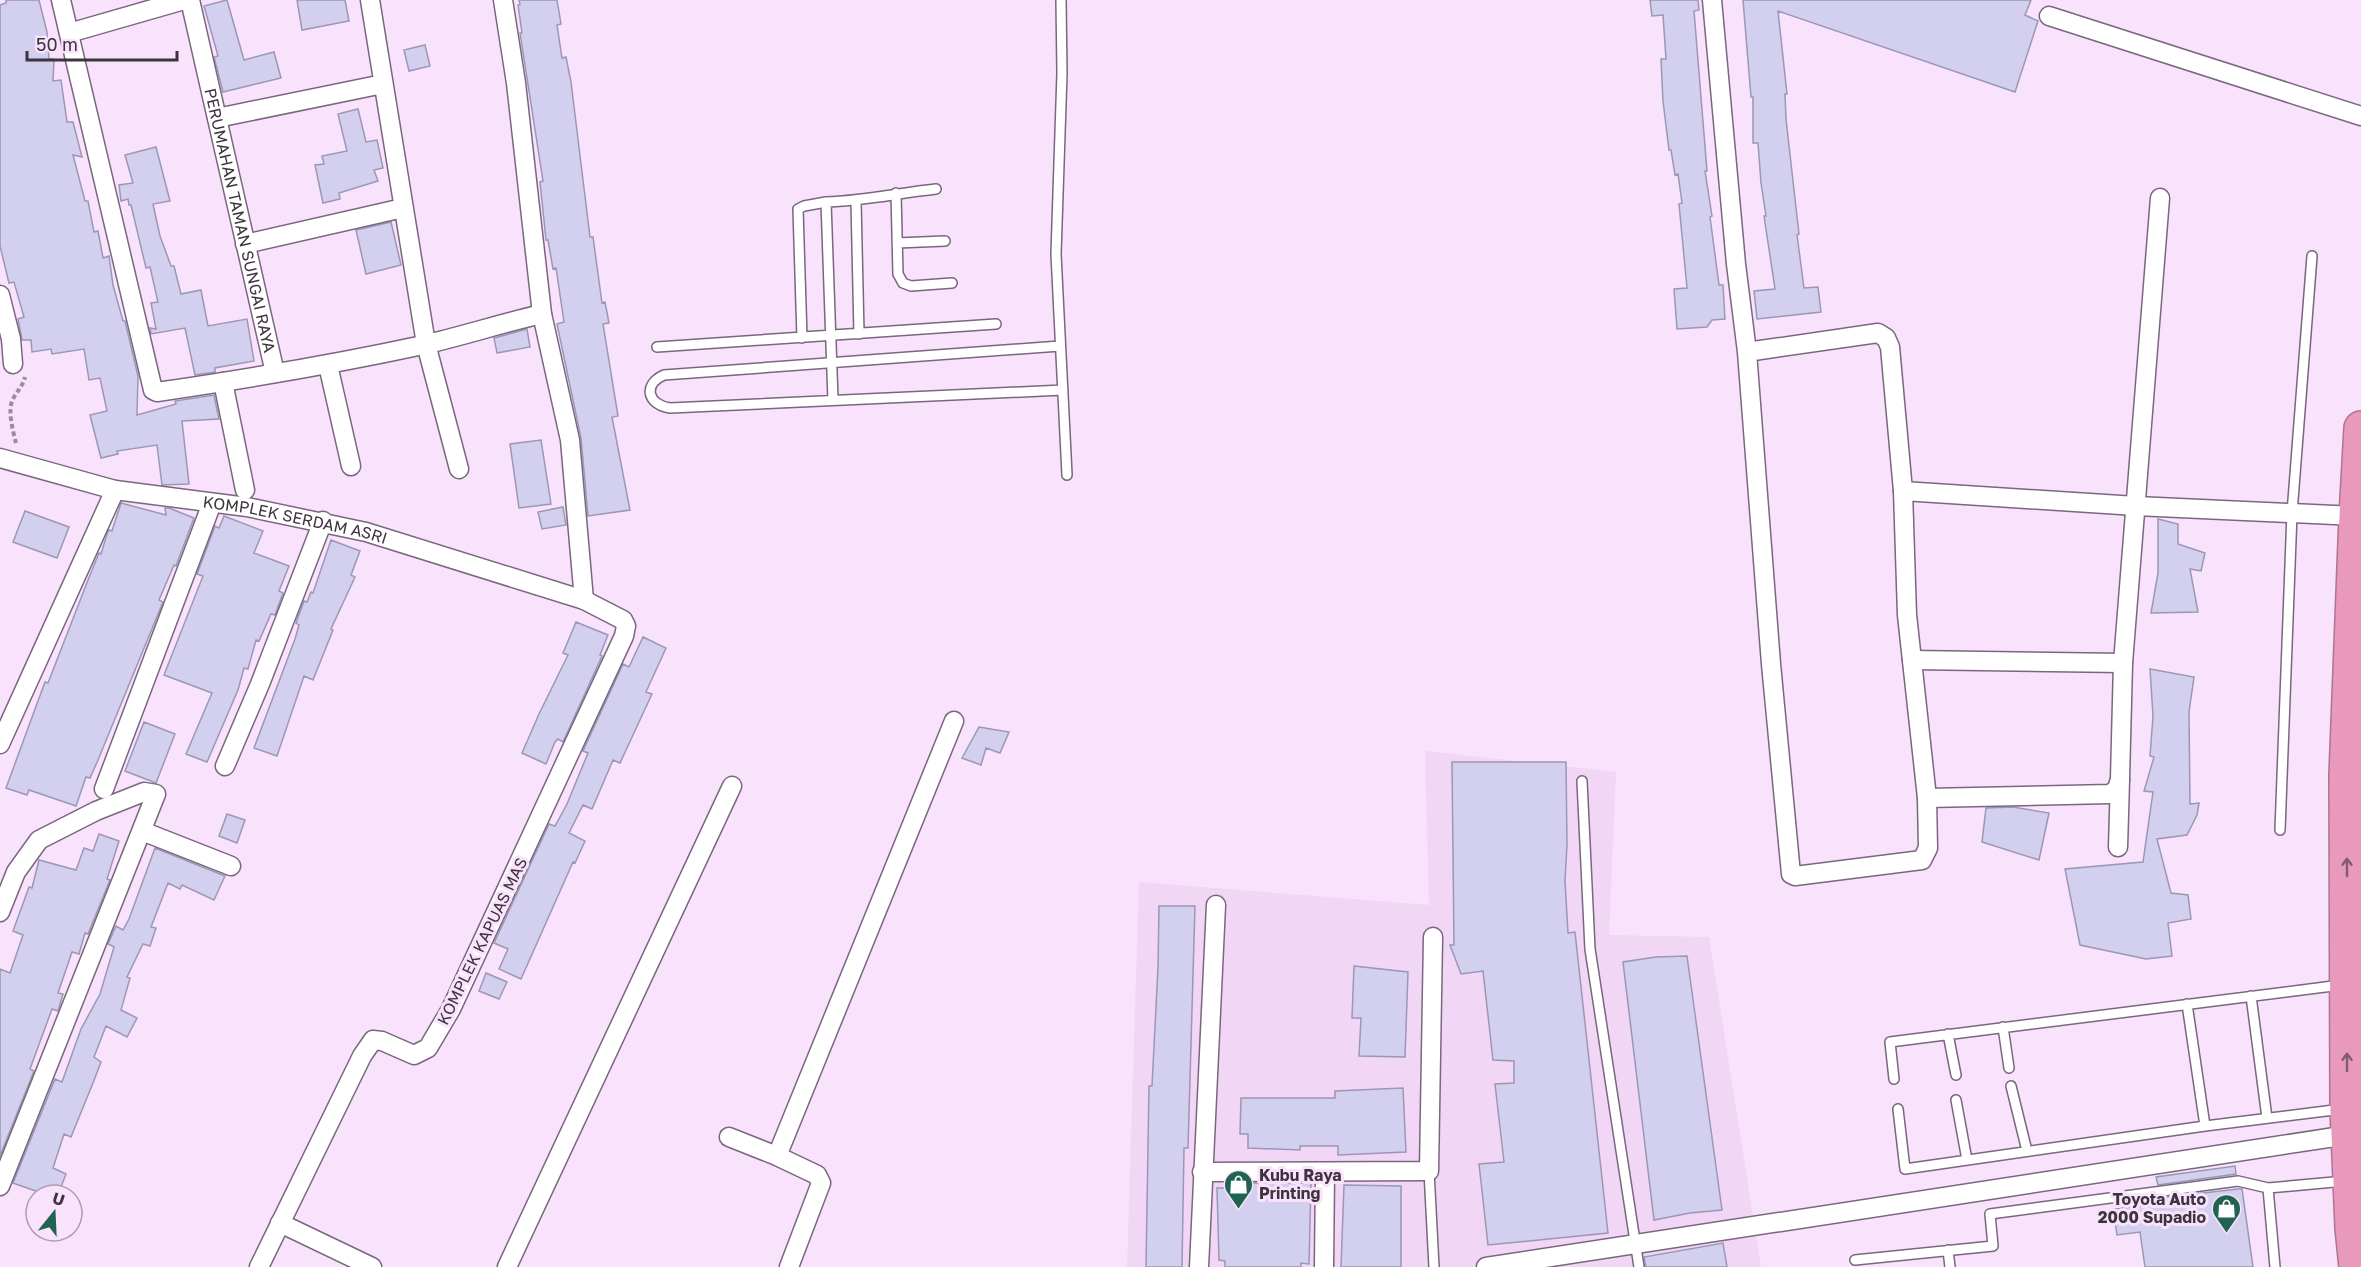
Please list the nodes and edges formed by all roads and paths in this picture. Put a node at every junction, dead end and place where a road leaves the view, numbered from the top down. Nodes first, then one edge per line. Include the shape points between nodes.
1 (61, 0) edge
2 (184, 0) edge
3 (190, 0) edge
4 (370, 0) edge
5 (502, 0) edge
6 (1060, 0) edge
7 (1712, 0) edge
8 (2049, 16) dead end
9 (69, 33) junction
10 (383, 84) junction
11 (2361, 116) edge
12 (217, 118) junction
13 (936, 189) dead end
14 (896, 193) junction
15 (2160, 198) dead end
16 (856, 201) junction
17 (826, 202) junction
18 (403, 208) junction
19 (945, 241) dead end
20 (897, 243) junction
21 (245, 244) junction
22 (2313, 256) dead end
23 (952, 283) dead end
24 (0, 295) edge
25 (542, 314) junction
26 (996, 324) dead end
27 (859, 334) junction
28 (831, 335) junction
29 (802, 338) junction
30 (426, 344) junction
31 (1060, 346) junction
32 (657, 347) dead end
33 (1747, 352) junction
34 (831, 363) junction
35 (13, 364) joint
36 (328, 365) junction
37 (276, 373) junction
38 (223, 382) junction
39 (1063, 390) junction
40 (833, 400) junction
41 (2361, 428) edge
42 (0, 458) edge
43 (21, 464) junction
44 (351, 466) dead end
45 (459, 469) dead end
46 (1067, 475) dead end
47 (115, 490) junction
48 (245, 490) dead end
49 (1903, 491) junction
50 (212, 503) junction
51 (2136, 506) junction
52 (2292, 513) junction
53 (2356, 516) junction
54 (323, 521) junction
55 (584, 600) junction
56 (1912, 660) junction
57 (2123, 663) junction
58 (954, 721) dead end
59 (0, 744) edge
60 (225, 766) dead end
61 (2120, 779) junction
62 (1582, 781) dead end
63 (732, 786) dead end
64 (104, 789) dead end
65 (1926, 798) junction
66 (142, 831) junction
67 (2280, 831) dead end
68 (2118, 847) dead end
69 (231, 866) dead end
70 (1216, 905) dead end
71 (0, 912) edge
72 (1433, 937) dead end
73 (2347, 984) junction
74 (2251, 996) junction
75 (2187, 1004) junction
76 (2003, 1027) junction
77 (1948, 1034) junction
78 (2009, 1068) dead end
79 (1956, 1075) dead end
80 (1894, 1079) dead end
81 (2011, 1086) dead end
82 (1956, 1100) dead end
83 (1898, 1109) dead end
84 (2267, 1118) junction
85 (2348, 1122) junction
86 (2205, 1126) junction
87 (729, 1137) dead end
88 (2027, 1151) junction
89 (777, 1156) junction
90 (1967, 1160) junction
91 (1429, 1171) junction
92 (1202, 1172) junction
93 (1325, 1172) junction
94 (2350, 1180) junction
95 (0, 1186) edge
96 (2268, 1188) junction
97 (280, 1223) junction
98 (1636, 1245) junction
99 (1948, 1250) junction
100 (1902, 1255) junction
101 (1856, 1260) dead end
102 (259, 1267) edge
103 (372, 1267) edge
104 (507, 1267) edge
105 (789, 1267) edge
106 (1199, 1267) edge
107 (1324, 1267) edge
108 (1434, 1267) edge
109 (1486, 1267) edge
110 (1639, 1267) edge
111 (1904, 1267) edge
112 (1950, 1267) edge
113 (2275, 1267) edge
114 (2356, 1267) edge

1 - 9 street
2 - 9 street
3 - 12 street, PERUMAHAN TAMAN SUNGAI RAYA
4 - 10 street
5 - 25 street via 516,83
6 - 31 lane via 1062,73 1056,254
7 - 33 street
8 - 11 street
9 - 38 street via 151,387 157,392
10 - 12 street
10 - 18 street
12 - 21 street, PERUMAHAN TAMAN SUNGAI RAYA
13 - 14 lane
14 - 16 lane
14 - 20 lane
15 - 51 street
16 - 17 lane
16 - 27 lane
17 - 28 lane
17 - 29 lane via 798,209
18 - 21 street
18 - 30 street
19 - 20 lane
20 - 23 lane via 898,274 903,283
21 - 37 street, PERUMAHAN TAMAN SUNGAI RAYA
22 - 52 lane
24 - 35 street
25 - 30 street
25 - 55 street via 570,441
26 - 27 lane
27 - 28 lane
28 - 29 lane
28 - 34 lane
29 - 32 lane
30 - 36 street
30 - 45 street
31 - 34 lane
31 - 39 lane
33 - 49 street via 1878,333 1886,338
33 - 65 street via 1791,874 1922,860 1928,848
34 - 40 lane
34 - 40 lane via 664,375 652,384 650,393 653,401 670,408
35 - 43 path via 25,378 10,407
36 - 37 street
36 - 44 street
37 - 38 street
38 - 48 street
39 - 40 lane
39 - 46 lane
41 - 53 highway
42 - 43 street, KOMPLEK SERDAM ASRI
43 - 47 street, KOMPLEK SERDAM ASRI
47 - 50 street, KOMPLEK SERDAM ASRI
47 - 59 street
49 - 51 street
49 - 56 street
50 - 54 street, KOMPLEK SERDAM ASRI
50 - 64 street
51 - 52 street
51 - 57 street
52 - 53 street
52 - 67 lane
73 -> 53 highway via 2346,775
54 - 55 street, KOMPLEK SERDAM ASRI
54 - 60 street
55 - 97 street, KOMPLEK KAPUAS MAS via 623,620 624,636 451,1009 428,1048 414,1055 373,1041
56 - 57 street
56 - 65 street
57 - 61 street
58 - 89 street
61 - 65 street via 2117,789 2110,794
61 - 68 street
62 - 98 lane via 1590,949
63 - 104 street
66 - 69 street
66 - 71 street via 156,794 144,792 39,840 16,872
66 - 95 street
70 - 92 street
72 - 91 street
73 - 74 lane
85 -> 73 highway
74 - 75 lane
74 - 84 lane
75 - 76 lane
75 - 86 lane
76 - 77 lane
76 - 78 lane
77 - 79 lane
77 - 80 lane via 1890,1042
81 - 88 lane
82 - 90 lane
83 - 90 lane via 1905,1169
84 - 85 lane
84 - 86 lane
85 - 94 highway
85 - 98 street
86 - 88 lane
87 - 89 street
88 - 90 lane
89 - 105 street via 817,1175 821,1183
91 - 93 street
91 - 108 lane
92 - 93 street
92 - 106 street
93 - 107 street
94 - 96 lane
94 - 114 highway
96 - 99 lane via 2238,1181 1990,1214 1994,1246
96 - 113 lane
97 - 102 street, KOMPLEK KAPUAS MAS
97 - 103 street
98 - 109 street
98 - 110 lane
99 - 100 lane
99 - 112 lane
100 - 101 lane
100 - 111 lane

